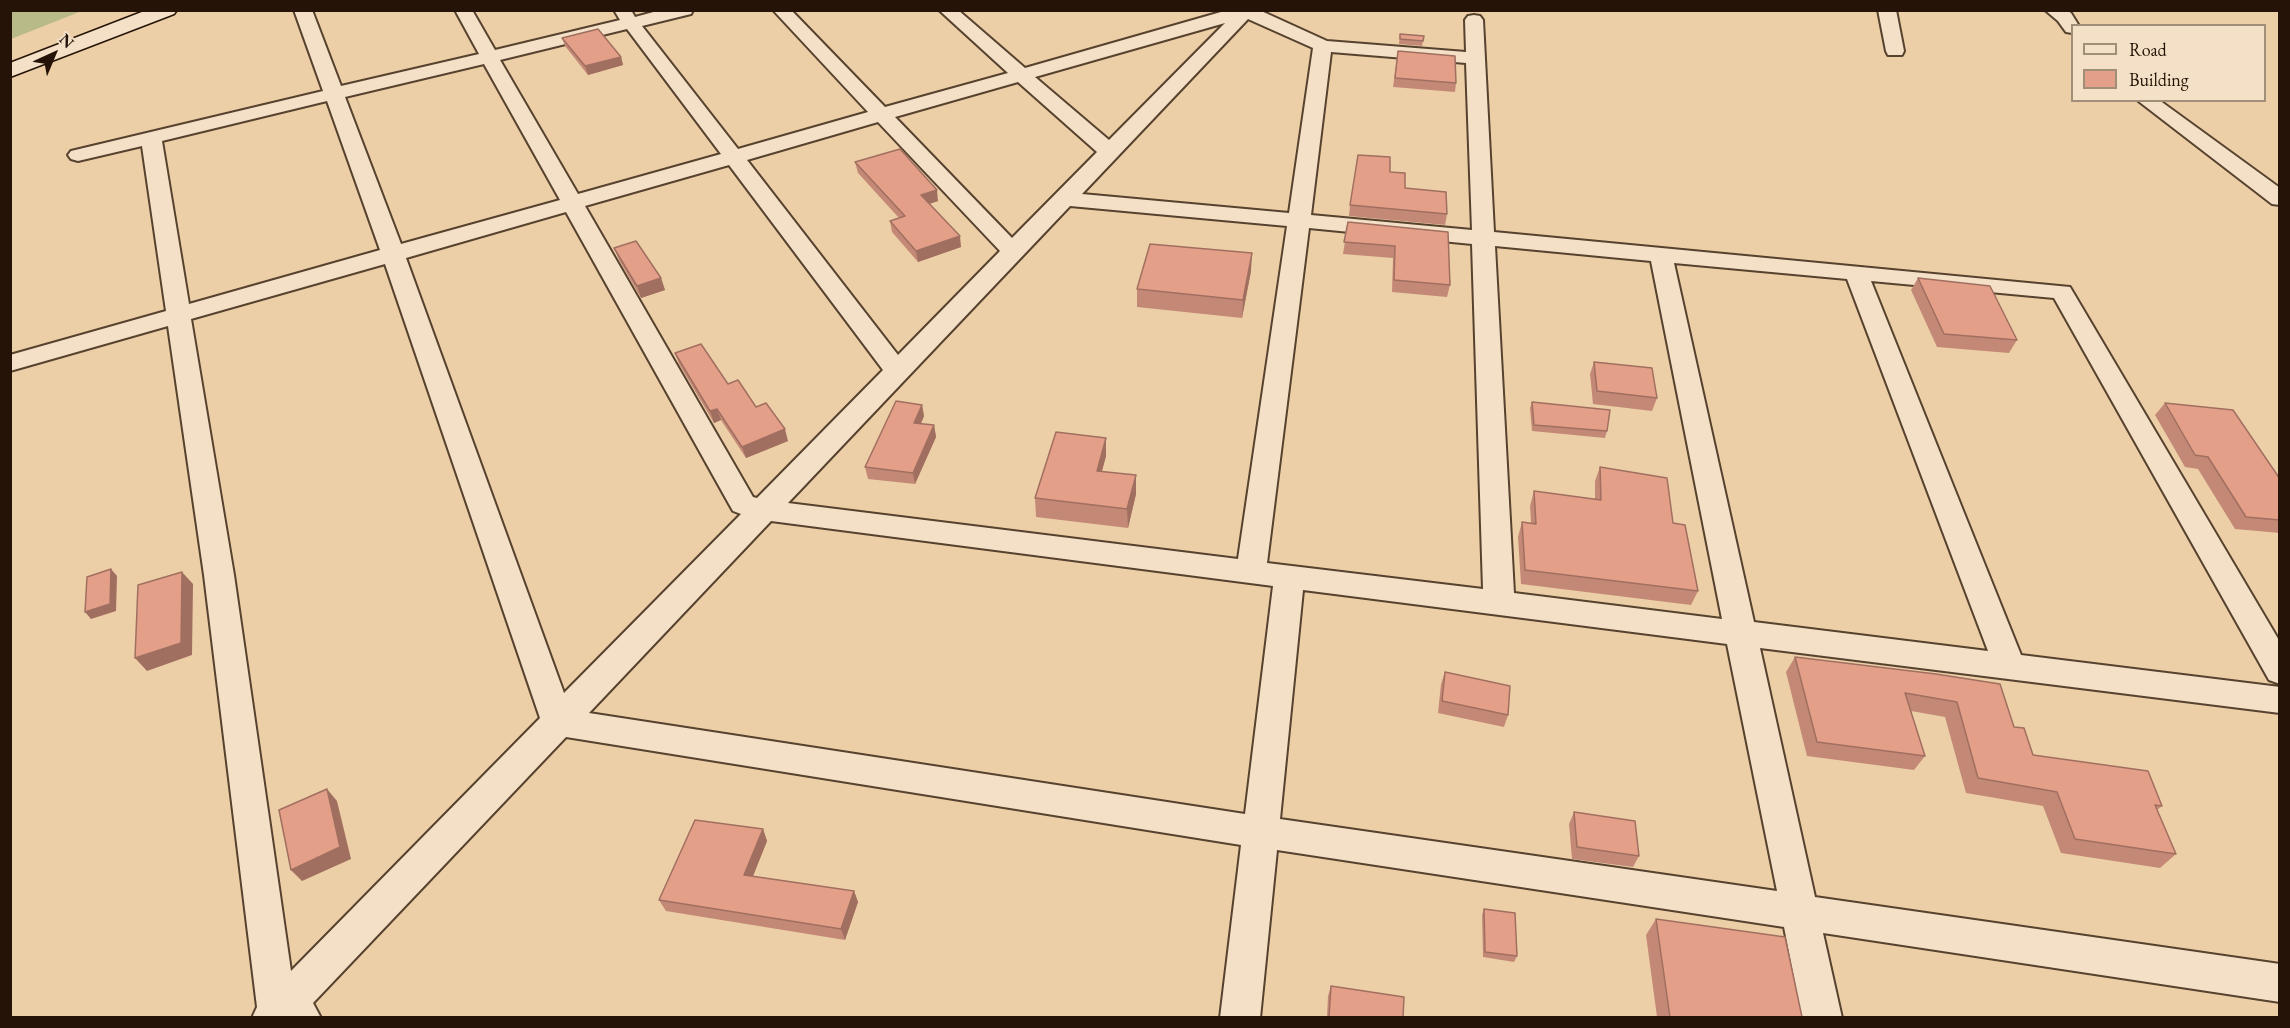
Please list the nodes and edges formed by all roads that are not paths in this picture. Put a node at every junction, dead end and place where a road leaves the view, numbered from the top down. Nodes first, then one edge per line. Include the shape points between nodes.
1 (167, 10) edge
2 (303, 10) edge
3 (463, 10) edge
4 (685, 10) edge
5 (781, 10) edge
6 (947, 10) edge
7 (1887, 10) edge
8 (2053, 10) edge
9 (1247, 11) edge
10 (627, 17) edge
11 (1474, 20) dead end
12 (2071, 25) edge
13 (1323, 46) junction
14 (1895, 51) dead end
15 (489, 57) junction
16 (1476, 58) junction
17 (10, 71) edge
18 (1022, 75) junction
19 (334, 94) junction
20 (2149, 102) edge
21 (881, 115) junction
22 (151, 138) junction
23 (1110, 152) junction
24 (78, 155) dead end
25 (734, 157) junction
26 (1064, 199) junction
27 (2280, 199) edge
28 (572, 203) junction
29 (1299, 222) junction
30 (1483, 239) junction
31 (1013, 252) junction
32 (393, 254) junction
33 (1661, 255) junction
34 (1856, 273) junction
35 (178, 315) junction
36 (10, 363) edge
37 (897, 371) junction
38 (763, 510) junction
39 (1251, 572) junction
40 (1289, 577) junction
41 (1499, 603) junction
42 (1741, 633) junction
43 (2010, 667) junction
44 (2280, 671) edge
45 (2280, 700) edge
46 (558, 722) junction
47 (1261, 832) junction
48 (1800, 912) junction
49 (2280, 983) edge
50 (283, 1016) edge
51 (1240, 1017) edge
52 (1822, 1017) edge

1 - 17 main road
2 - 19 street
3 - 15 street
4 - 10 street
5 - 21 street
6 - 18 street
7 - 14 street
8 - 12 street
9 - 13 street
9 - 18 street
9 - 23 street
10 - 15 street
10 - 25 street
11 - 16 street
13 - 16 street
13 - 29 street
15 - 19 street
15 - 28 street
16 - 30 street
18 - 21 street
18 - 23 street
19 - 22 street
19 - 32 street
20 - 27 street
21 - 25 street
21 - 31 street
22 - 24 street
22 - 35 street
23 - 26 street
25 - 28 street
25 - 37 street
26 - 29 street
26 - 31 street
28 - 32 street
28 - 38 street via 743,504
29 - 30 street
29 - 39 street
30 - 33 street
30 - 41 street
31 - 37 street
32 - 35 street
32 - 46 street
33 - 34 street
33 - 42 street
34 - 43 street
34 - 44 street via 2062,292
35 - 36 street
35 - 50 street
37 - 38 street
38 - 39 street
38 - 46 street
39 - 40 street
40 - 41 street
40 - 47 street
41 - 42 street
42 - 43 street
42 - 48 street
43 - 45 street
46 - 47 street
46 - 50 street
47 - 48 street
47 - 51 street
48 - 49 street
48 - 52 street

